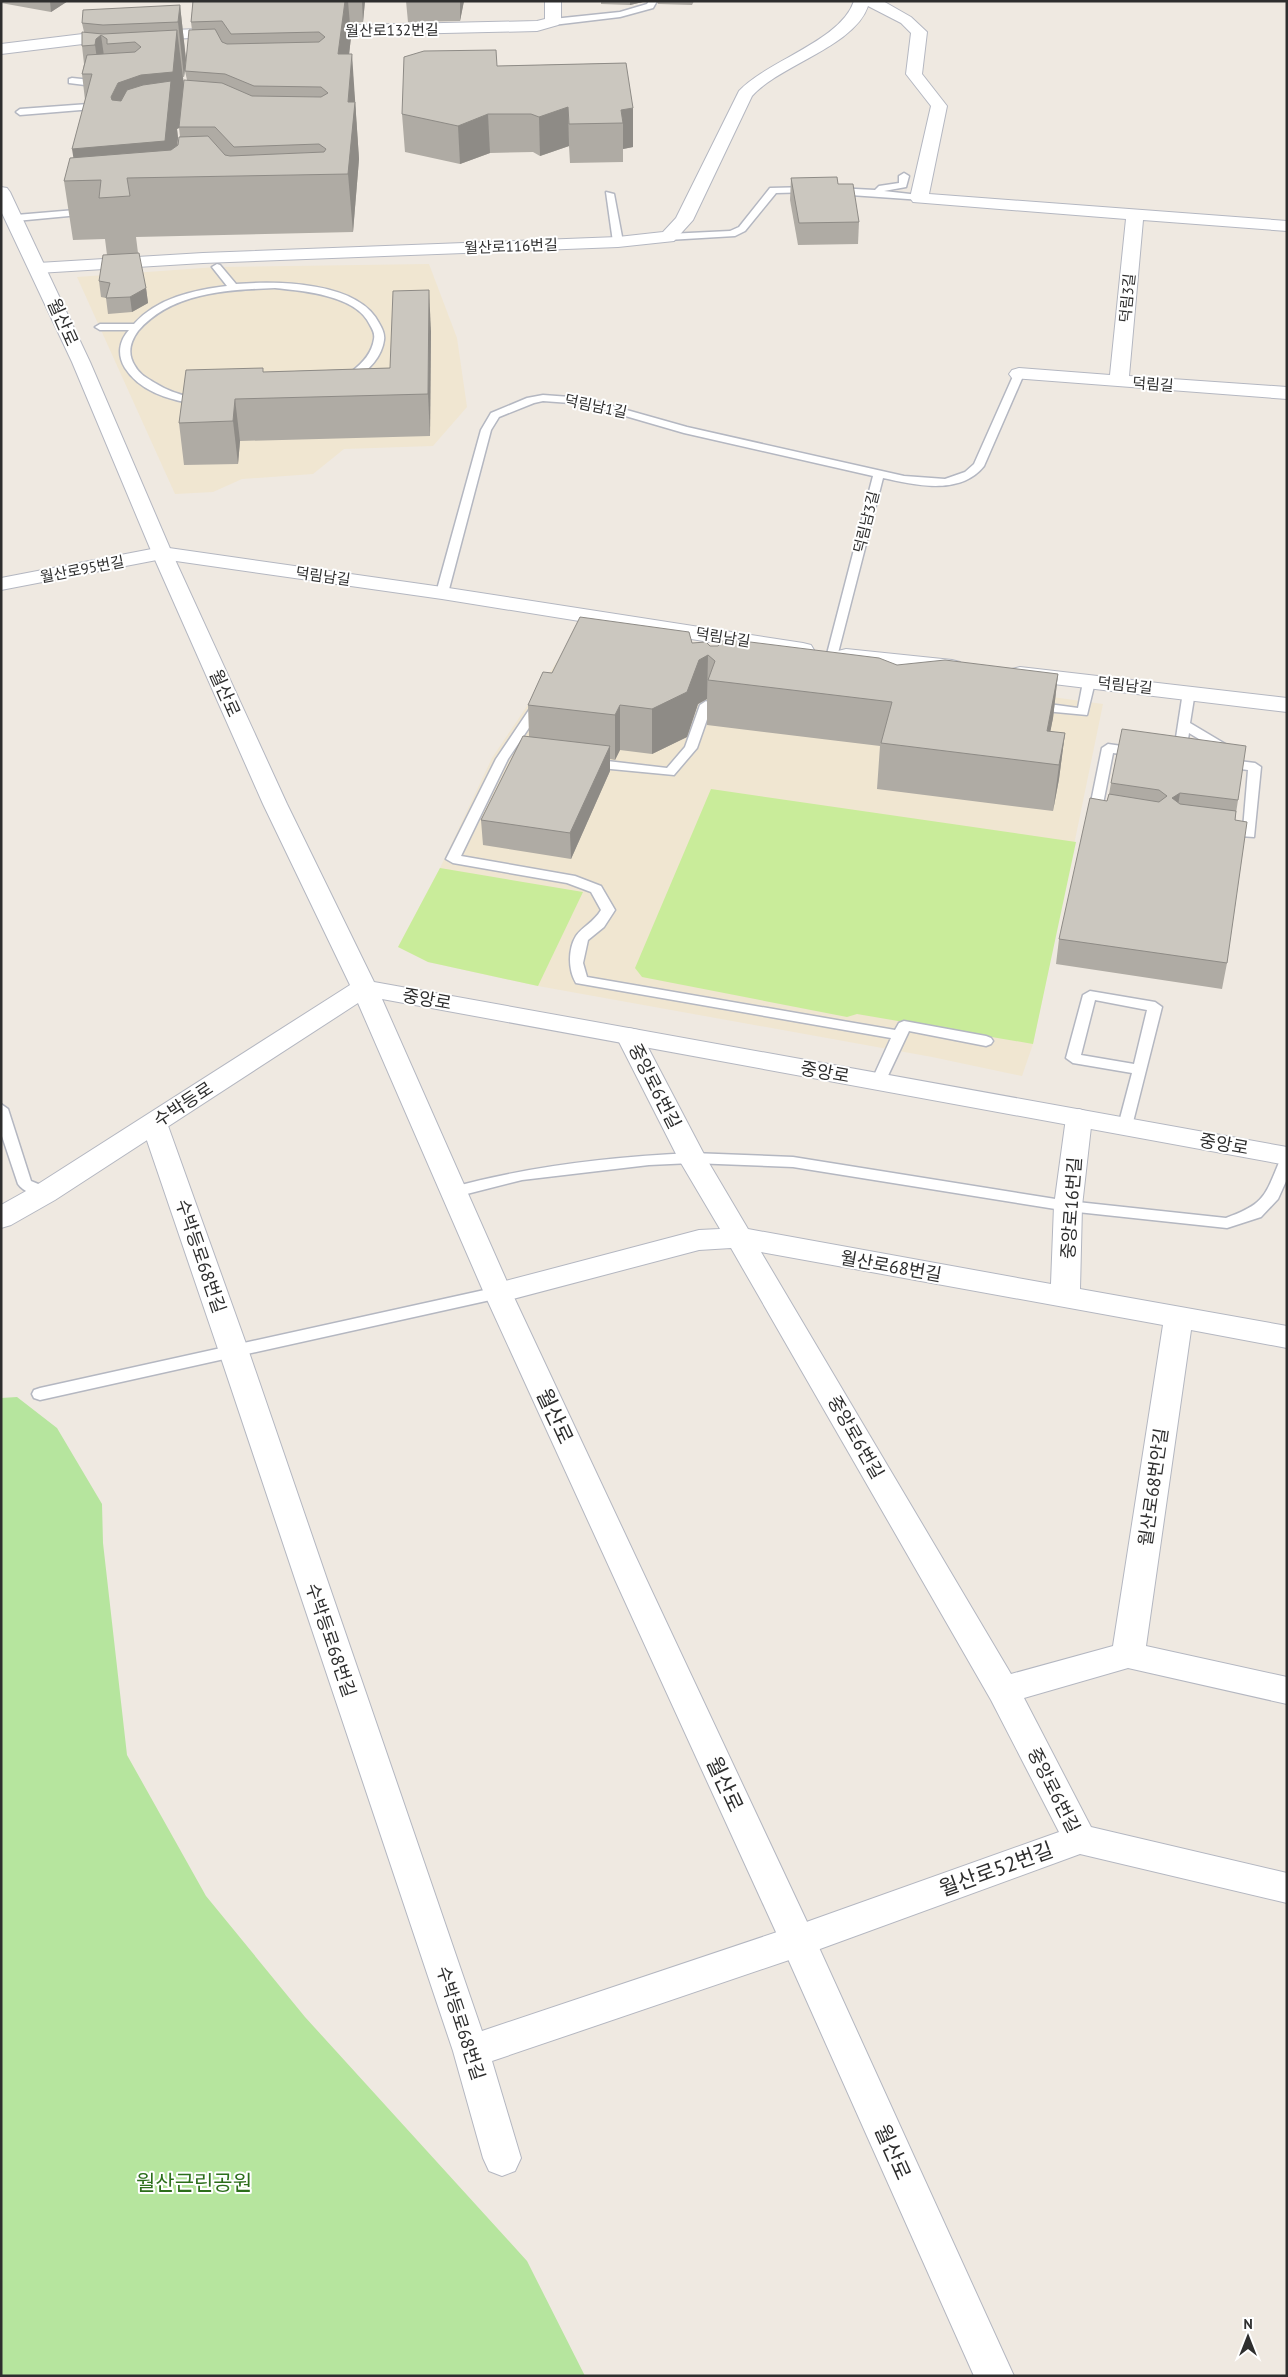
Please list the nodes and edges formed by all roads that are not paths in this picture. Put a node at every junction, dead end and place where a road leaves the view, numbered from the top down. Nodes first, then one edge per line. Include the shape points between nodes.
1 (553, 1) edge
2 (653, 1) edge
3 (862, 1) edge
4 (871, 1) edge
5 (553, 22) junction
6 (295, 31) edge
7 (238, 32) edge
8 (1, 49) edge
9 (72, 81) dead end
10 (110, 85) edge
11 (109, 98) edge
12 (20, 112) dead end
13 (904, 176) dead end
14 (1, 192) edge
15 (877, 193) junction
16 (609, 194) dead end
17 (920, 198) junction
18 (102, 210) edge
19 (1135, 215) junction
20 (16, 218) junction
21 (1287, 226) edge
22 (668, 237) junction
23 (618, 242) junction
24 (210, 263) junction
25 (38, 268) junction
26 (233, 287) junction
27 (100, 327) dead end
28 (136, 327) junction
29 (1019, 374) joint
30 (1118, 381) junction
31 (1287, 393) edge
32 (878, 474) junction
33 (162, 553) junction
34 (1, 584) edge
35 (442, 593) junction
36 (833, 654) junction
37 (971, 669) edge
38 (1001, 672) edge
39 (1089, 682) junction
40 (548, 690) edge
41 (1189, 692) junction
42 (1018, 704) edge
43 (1287, 704) edge
44 (706, 706) dead end
45 (1184, 724) junction
46 (506, 753) junction
47 (1145, 753) edge
48 (526, 755) edge
49 (1179, 757) edge
50 (574, 761) edge
51 (1207, 761) edge
52 (1255, 767) junction
53 (1112, 814) edge
54 (1213, 829) edge
55 (364, 988) junction
56 (900, 1035) junction
57 (629, 1036) junction
58 (986, 1041) dead end
59 (1140, 1070) junction
60 (878, 1082) junction
61 (1, 1108) edge
62 (1079, 1118) junction
63 (154, 1123) junction
64 (1126, 1126) junction
65 (1287, 1156) edge
66 (692, 1158) junction
67 (1287, 1160) edge
68 (455, 1192) junction
69 (45, 1193) junction
70 (1068, 1206) junction
71 (1, 1218) edge
72 (741, 1238) junction
73 (498, 1293) junction
74 (1065, 1297) junction
75 (1178, 1319) junction
76 (1287, 1337) edge
77 (234, 1352) junction
78 (40, 1394) dead end
79 (1128, 1655) junction
80 (1003, 1690) junction
81 (1287, 1691) edge
82 (1080, 1839) junction
83 (1287, 1888) edge
84 (798, 1941) junction
85 (471, 2051) junction
86 (502, 2158) dead end
87 (994, 2376) edge

1 - 5 street
2 - 5 lane via 650,6 620,14
3 - 22 street via 852,20 842,28 752,85 684,220
4 - 17 street via 906,20 919,32 914,74 938,106
5 - 6 street, 월산로132번길 via 521,27
7 - 8 street via 91,38
9 - 10 lane
11 - 12 lane via 109,105
13 - 15 lane via 903,185 882,188
14 - 20 street, 월산로
15 - 17 lane
15 - 22 lane via 773,190 742,228 732,234
16 - 23 lane
17 - 19 street
18 - 20 lane
19 - 21 street
19 - 30 street, 덕림3길
20 - 25 street, 월산로
22 - 23 street, 월산로116번길
23 - 24 street, 월산로116번길
24 - 25 street, 월산로116번길
24 - 26 lane
25 - 33 street, 월산로
26 - 28 lane via 196,294 163,306
26 - 28 lane via 275,285 314,290 347,300 370,316 380,335 376,355 357,374 326,390 286,401 242,405 201,402 165,393 139,379 126,361 126,342
27 - 28 lane
29 - 30 street, 덕림길
29 - 32 lane, 덕림남3길 via 979,466 972,474 956,480 918,482
30 - 31 street, 덕림길
32 - 35 lane, 덕림남1길 via 684,430 584,401 531,400 495,414 486,430
32 - 36 lane, 덕림남3길
33 - 34 street, 월산로95번길
33 - 35 street, 덕림남길
33 - 55 street, 월산로 via 275,804
35 - 36 street, 덕림남길
36 - 37 street, 덕림남길
38 - 39 street, 덕림남길
39 - 41 street, 덕림남길
39 - 42 lane via 1084,712
40 - 46 lane
41 - 43 street, 덕림남길
41 - 45 lane
44 - 50 lane via 691,748 670,772
45 - 49 lane
45 - 52 lane
46 - 48 lane
46 - 56 lane via 453,859 570,879 596,890 608,910 599,924 582,938 576,963 581,980
47 - 53 lane via 1108,748 1095,812
51 - 52 lane
52 - 54 lane via 1249,834
55 - 57 street, 중앙로
55 - 63 street, 수박등로
55 - 68 street, 월산로
56 - 58 lane via 904,1026
56 - 60 lane
57 - 60 street, 중앙로
57 - 66 street, 중앙로6번길
59 - 59 lane via 1156,1007 1090,994 1073,1058
59 - 64 lane
60 - 62 street, 중앙로
61 - 69 lane via 25,1184
62 - 64 street, 중앙로
62 - 70 street, 중앙로16번길
63 - 69 street, 수박등로
63 - 77 street, 수박등로68번길
64 - 65 street, 중앙로
66 - 68 lane via 522,1174
66 - 70 lane via 793,1162
66 - 72 street, 중앙로6번길
67 - 70 lane via 1273,1194 1256,1213 1228,1223
68 - 73 street, 월산로
69 - 71 street, 수박등로
70 - 74 street, 중앙로16번길
72 - 73 street, 월산로68번길 via 699,1240
72 - 74 street, 월산로68번길
72 - 80 street, 중앙로6번길
73 - 77 lane
73 - 84 street, 월산로
74 - 75 street, 월산로68번길
75 - 76 street, 월산로68번길
75 - 79 street, 월산로68번안길
77 - 78 lane
77 - 85 street, 수박등로68번길
79 - 80 street
79 - 81 street
80 - 82 street, 중앙로6번길
82 - 83 street
82 - 84 street, 월산로52번길
84 - 85 street, 월산로52번길
84 - 87 street, 월산로
85 - 86 street, 수박등로68번길

